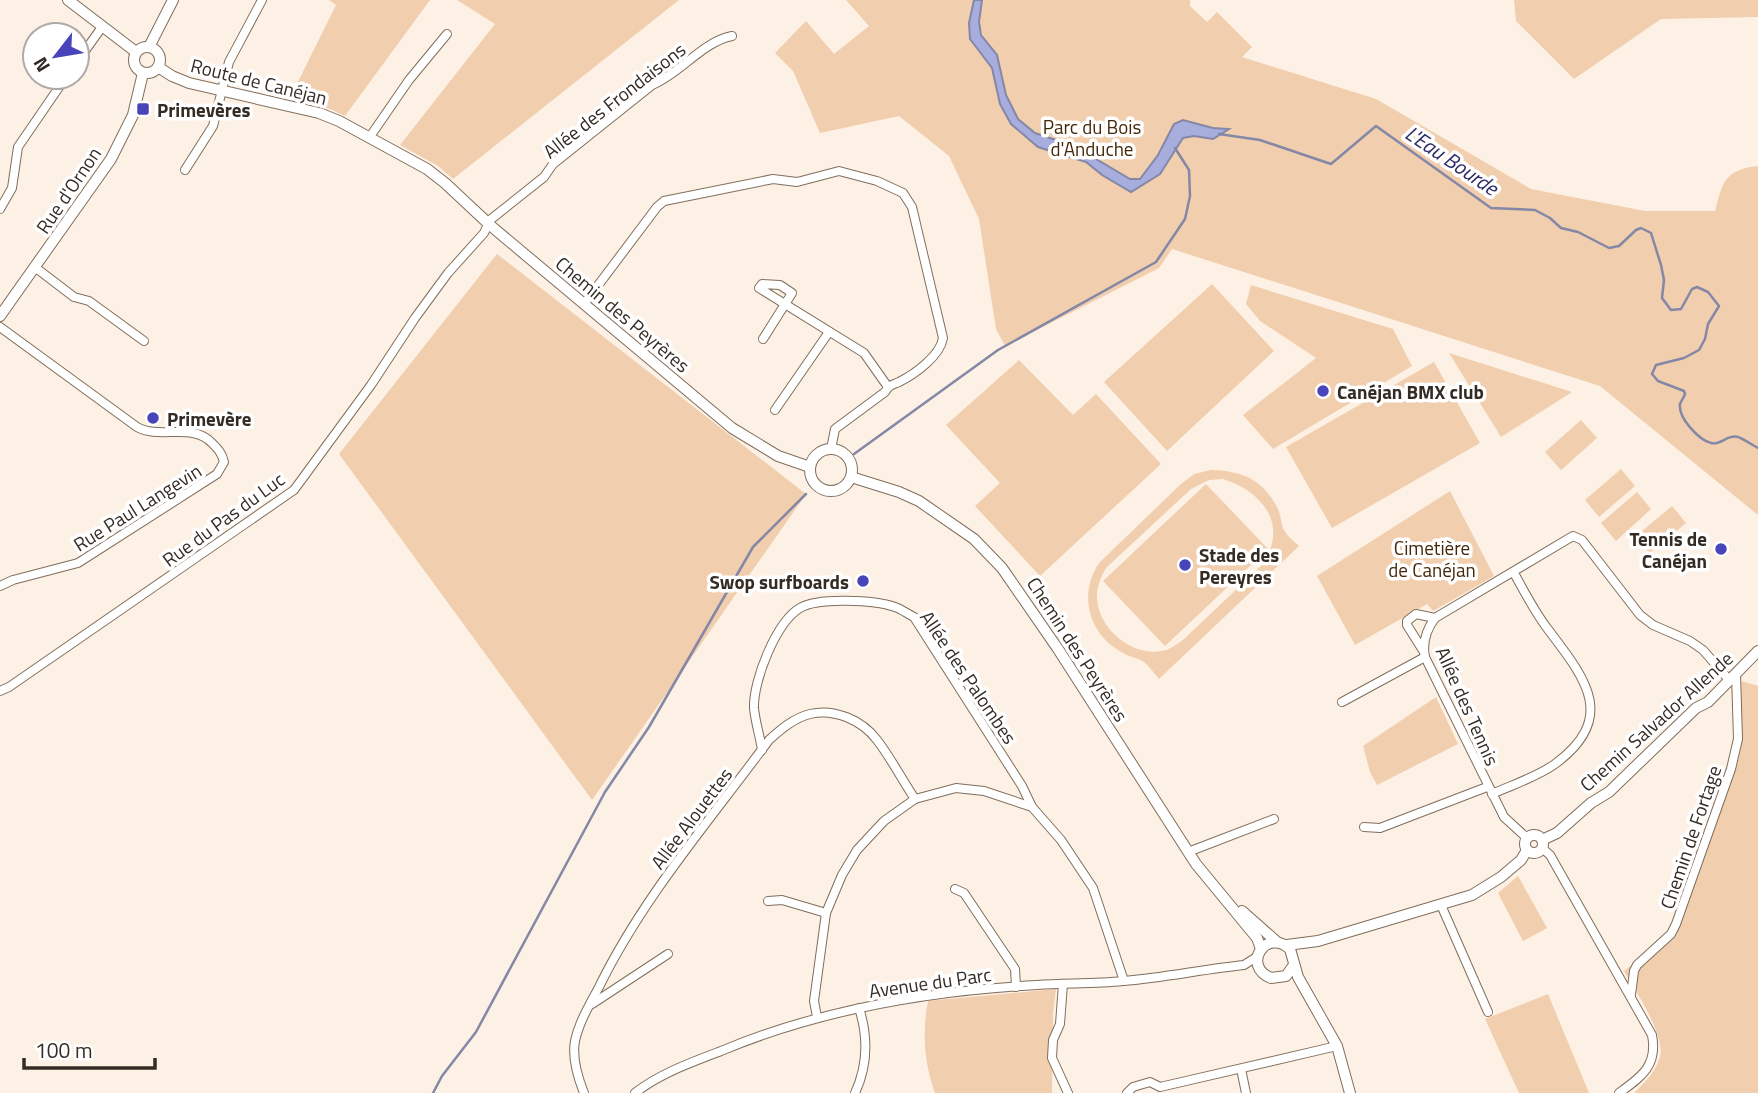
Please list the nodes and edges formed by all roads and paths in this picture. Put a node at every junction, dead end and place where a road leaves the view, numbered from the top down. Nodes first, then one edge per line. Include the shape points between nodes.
1 (68, 0) edge
2 (173, 0) edge
3 (262, 0) edge
4 (102, 27) junction
5 (447, 34) dead end
6 (732, 36) dead end
7 (91, 42) edge
8 (149, 47) junction
9 (136, 52) junction
10 (158, 67) junction
11 (143, 73) junction
12 (56, 91) edge
13 (220, 92) junction
14 (369, 138) junction
15 (185, 170) dead end
16 (0, 209) edge
17 (488, 224) junction
18 (36, 268) junction
19 (584, 304) junction
20 (0, 316) edge
21 (0, 327) edge
22 (830, 332) junction
23 (763, 339) dead end
24 (144, 341) dead end
25 (888, 387) junction
26 (775, 410) dead end
27 (831, 449) junction
28 (810, 467) junction
29 (851, 477) junction
30 (1514, 573) junction
31 (0, 586) edge
32 (1435, 618) junction
33 (1758, 651) edge
34 (1424, 654) junction
35 (1733, 677) junction
36 (1, 689) edge
37 (1342, 702) dead end
38 (762, 750) junction
39 (1490, 790) junction
40 (915, 799) junction
41 (1032, 807) junction
42 (1274, 819) dead end
43 (1364, 827) dead end
44 (1527, 844) junction
45 (1542, 844) junction
46 (1188, 852) junction
47 (955, 889) dead end
48 (1225, 899) junction
49 (768, 901) dead end
50 (1441, 905) junction
51 (826, 913) junction
52 (1318, 941) junction
53 (1282, 944) junction
54 (1259, 952) junction
55 (668, 954) dead end
56 (1294, 963) junction
57 (1244, 965) junction
58 (1261, 972) junction
59 (1282, 978) junction
60 (1124, 981) junction
61 (1063, 984) junction
62 (1016, 987) junction
63 (1631, 995) junction
64 (590, 1005) junction
65 (1313, 1006) junction
66 (859, 1007) junction
67 (1488, 1012) dead end
68 (817, 1017) junction
69 (1337, 1046) junction
70 (1241, 1069) junction
71 (1159, 1090) edge
72 (584, 1093) edge
73 (635, 1093) edge
74 (855, 1093) edge
75 (1068, 1093) edge
76 (1127, 1093) edge
77 (1246, 1093) edge
78 (1350, 1093) edge
79 (1619, 1093) edge

1 - 4 street
2 - 8 street
3 - 13 street via 229,62
4 - 7 street
4 - 9 street
5 - 14 street
6 - 17 street, Allée des Frondaisons via 720,38 667,79 652,85 552,164 544,177
8 - 9 street
8 - 10 street via 159,55
9 - 11 street via 134,64
10 - 11 street
10 - 13 street, Route de Canéjan
11 - 18 street, Rue d'Ornon via 133,115 111,159
12 - 16 street via 22,139 12,188
13 - 14 street, Route de Canéjan via 319,113
13 - 15 street via 213,126
14 - 17 street, Route de Canéjan via 427,169
17 - 19 street, Chemin des Peyrères
17 - 36 street, Rue du Pas du Luc via 415,318 294,491
18 - 20 street, Rue d'Ornon
18 - 24 street
19 - 25 street via 664,201 773,179 797,182 845,171 902,193 910,202 943,338 933,358
19 - 28 street, Chemin des Peyrères via 732,428 763,448
21 - 31 street, Rue Paul Langevin via 137,427 149,433 198,433 221,452 224,461 217,474 78,564
22 - 23 street via 785,305
22 - 25 street via 864,353
22 - 26 street
25 - 27 street via 835,429
27 - 28 street via 820,452
27 - 29 street via 848,458
28 - 29 street via 812,481 822,488 835,491
29 - 46 street, Chemin des Peyrères via 919,501 967,533 995,560 1051,638
30 - 32 street
30 - 35 street via 1573,536 1582,540 1640,615 1690,641
30 - 39 street via 1576,665 1590,696 1590,722 1575,747 1553,765
32 - 34 street, Allée des Tennis via 1428,628
32 - 34 street via 1416,614 1407,621
33 - 35 street, Chemin Salvador Allende
34 - 37 street
34 - 39 street, Allée des Tennis
35 - 45 street, Chemin Salvador Allende via 1609,792
35 - 63 street, Chemin de Fortage via 1738,739 1731,769 1676,924 1637,965
38 - 40 street, Allée Alouettes via 787,724 810,713 833,713 856,721 876,738
38 - 41 street, Allée des Palombes via 754,708 756,688 772,645 792,615 800,607 827,602 896,607 914,617
38 - 64 street, Allée Alouettes via 638,917
39 - 43 street via 1380,828
39 - 44 street, Allée des Tennis via 1504,817
40 - 41 street via 956,788 984,791
40 - 51 street via 884,821 857,849
41 - 60 street, Allée des Palombes via 1070,850 1093,888
42 - 46 street
44 - 45 street via 1535,853
44 - 50 street via 1521,860 1494,883
45 - 63 street
46 - 48 street, Chemin des Peyrères
47 - 62 street via 964,893 1014,970
48 - 53 street, Chemin des Peyrères
48 - 54 street, Chemin des Peyrères via 1257,938
49 - 51 street via 782,900
50 - 52 street
50 - 67 street via 1468,982
51 - 68 street via 814,1001
52 - 53 street
52 - 56 street
53 - 54 street via 1265,945
53 - 56 street via 1292,952
54 - 57 street, Avenue du Parc
54 - 58 street
55 - 64 street
56 - 59 street
56 - 65 street
57 - 58 street, Avenue du Parc
57 - 60 street, Avenue du Parc
58 - 59 street
59 - 65 street
60 - 61 street, Avenue du Parc
61 - 62 street, Avenue du Parc
61 - 75 street via 1052,1058
62 - 66 street, Avenue du Parc
63 - 79 street via 1652,1035 1654,1056 1646,1073
64 - 72 street, Allée Alouettes via 575,1042 577,1075
65 - 69 street
66 - 68 street, Avenue du Parc
66 - 74 street via 866,1050
68 - 73 street, Avenue du Parc via 705,1057
69 - 70 street
69 - 78 street
70 - 71 street
70 - 77 street
71 - 76 street via 1150,1082

